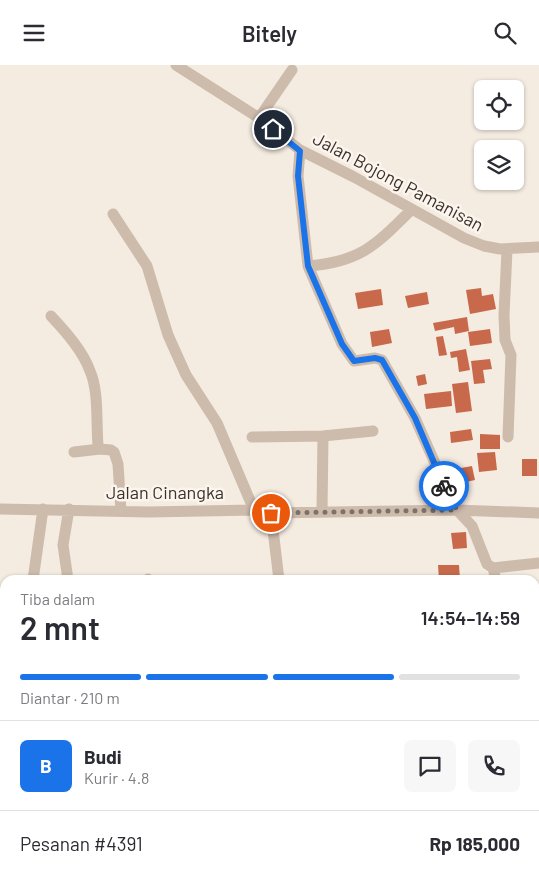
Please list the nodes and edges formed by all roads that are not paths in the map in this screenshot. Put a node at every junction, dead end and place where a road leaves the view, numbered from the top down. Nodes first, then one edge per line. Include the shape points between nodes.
1 (176, 65) edge
2 (292, 70) dead end
3 (260, 118) junction
4 (300, 151) junction
5 (411, 210) junction
6 (113, 215) dead end
7 (539, 247) edge
8 (507, 250) junction
9 (308, 266) junction
10 (52, 316) dead end
11 (373, 431) dead end
12 (323, 436) junction
13 (252, 437) dead end
14 (508, 437) dead end
15 (100, 449) junction
16 (74, 452) dead end
17 (0, 509) edge
18 (43, 509) junction
19 (69, 509) junction
20 (254, 510) junction
21 (457, 510) junction
22 (121, 511) junction
23 (322, 511) junction
24 (271, 513) junction
25 (539, 513) edge
26 (539, 563) edge
27 (493, 567) junction
28 (34, 575) edge
29 (67, 575) edge
30 (279, 575) edge
31 (495, 575) edge

1 - 3 street, Jalan Bojong Pamanisan
2 - 3 street
3 - 4 street, Jalan Bojong Pamanisan
4 - 5 street, Jalan Bojong Pamanisan
4 - 9 street via 298,176
5 - 8 street, Jalan Bojong Pamanisan via 471,241
5 - 9 street via 374,247 330,265
6 - 20 street via 147,266 168,335 186,375 217,423
7 - 8 street, Jalan Bojong Pamanisan
8 - 14 street via 504,320 505,339 511,355
9 - 21 street via 350,357 358,362 375,358 382,360 415,418
10 - 15 street via 91,371
11 - 12 street
12 - 13 street
12 - 23 street
15 - 16 street
15 - 22 street via 111,450 117,458
17 - 18 street, Jalan Cinangka
18 - 19 street, Jalan Cinangka
18 - 28 street
19 - 22 street, Jalan Cinangka
19 - 29 street via 63,545
20 - 22 street, Jalan Cinangka
20 - 24 street, Jalan Cinangka
21 - 23 street, Jalan Cinangka
21 - 25 street, Jalan Cinangka
21 - 27 street via 472,526 487,564
23 - 24 street, Jalan Cinangka
24 - 30 street
26 - 27 street
27 - 31 street

